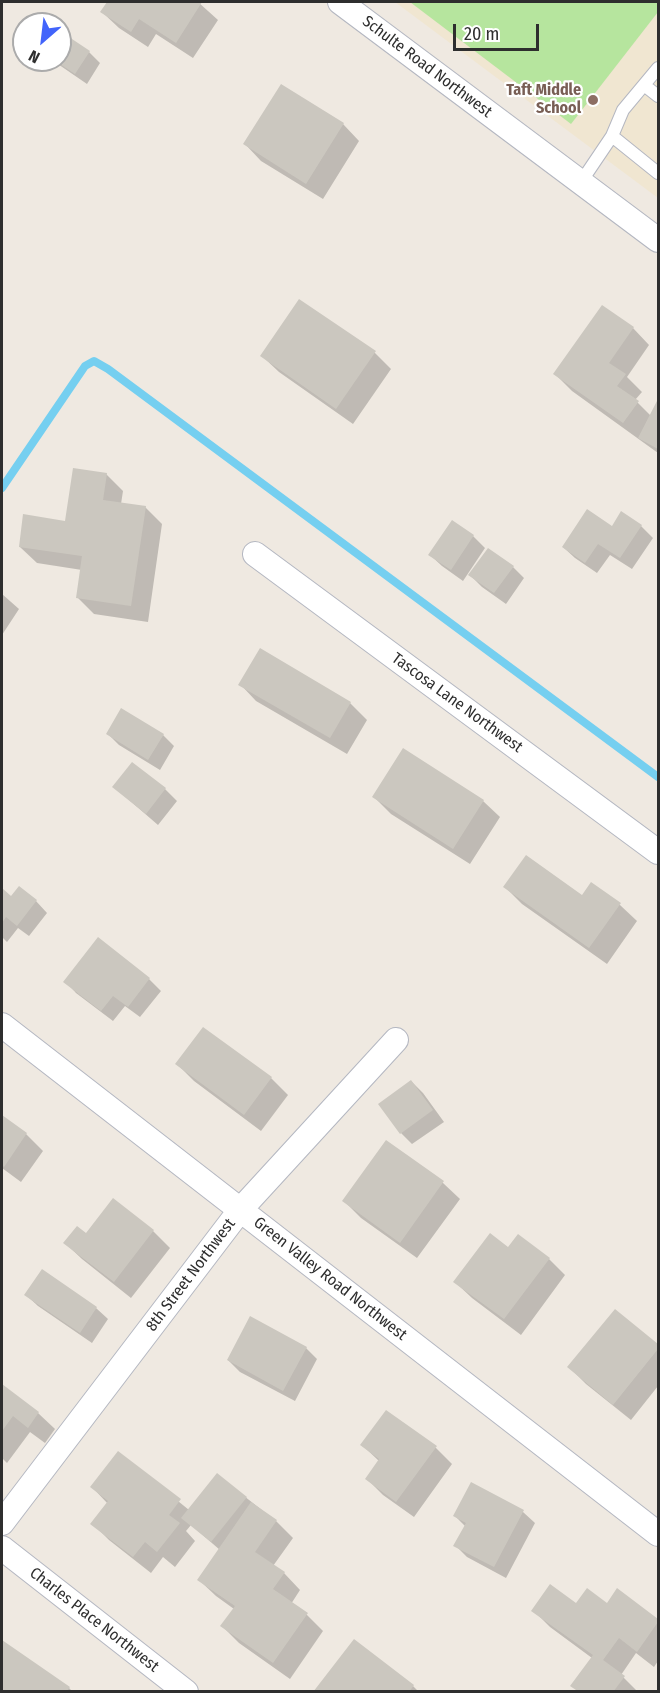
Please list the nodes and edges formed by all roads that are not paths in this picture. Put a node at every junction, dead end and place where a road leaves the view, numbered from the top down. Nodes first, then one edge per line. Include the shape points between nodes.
1 (340, 2) edge
2 (658, 68) edge
3 (644, 85) junction
4 (658, 96) edge
5 (612, 136) junction
6 (658, 173) edge
7 (581, 182) junction
8 (658, 240) edge
9 (255, 554) dead end
10 (658, 852) edge
11 (2, 1025) edge
12 (396, 1040) dead end
13 (241, 1209) junction
14 (2, 1523) edge
15 (658, 1534) edge
16 (2, 1548) edge
17 (186, 1692) edge

1 - 7 street, Schulte Road Northwest
2 - 3 lane
3 - 4 lane
3 - 5 lane via 623,110
5 - 6 lane
5 - 7 lane
7 - 8 street, Schulte Road Northwest
9 - 10 street, Tascosa Lane Northwest
11 - 13 street, Green Valley Road Northwest
12 - 13 street, 8th Street Northwest
13 - 14 street, 8th Street Northwest
13 - 15 street, Green Valley Road Northwest
16 - 17 street, Charles Place Northwest

